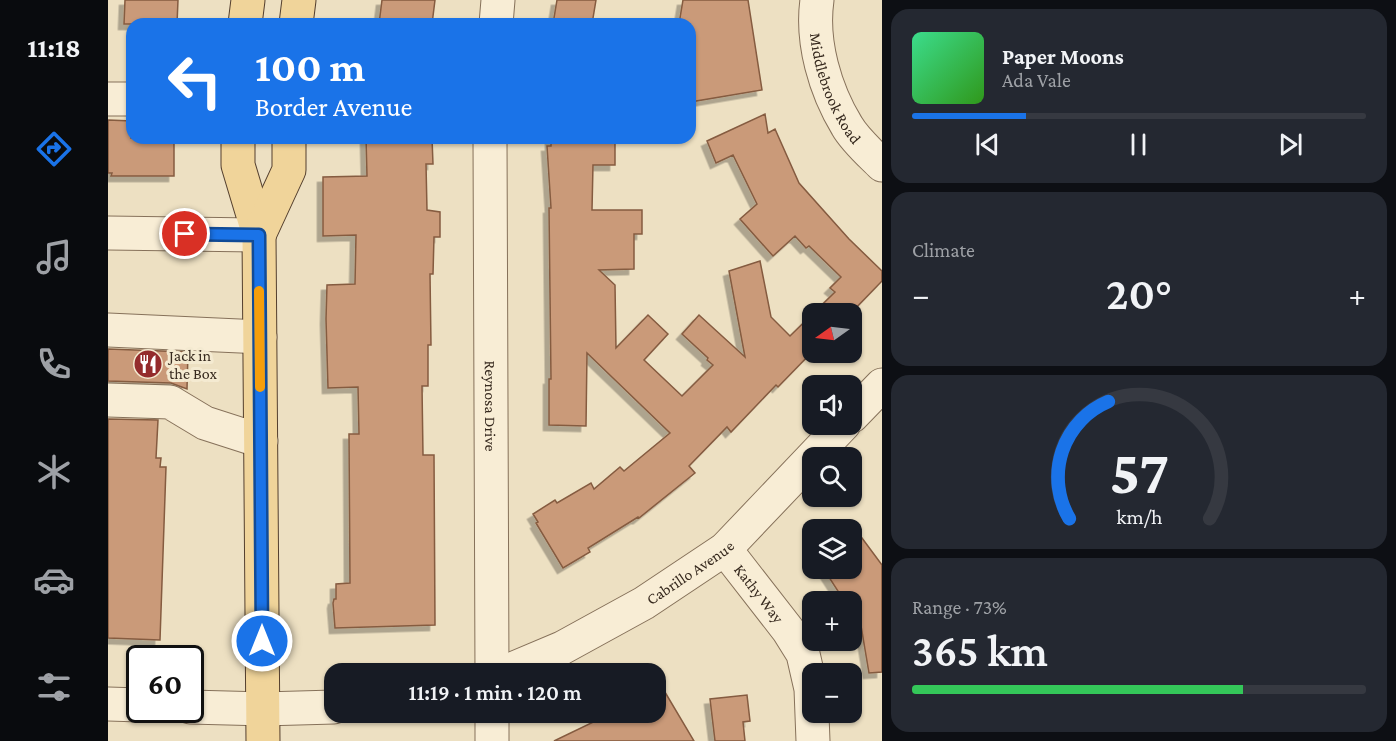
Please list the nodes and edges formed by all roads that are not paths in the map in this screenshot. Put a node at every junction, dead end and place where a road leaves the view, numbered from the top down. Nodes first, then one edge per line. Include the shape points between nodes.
1 (248, 0) edge
2 (299, 0) edge
3 (498, 0) edge
4 (817, 0) edge
5 (246, 18) edge
6 (297, 18) edge
7 (496, 18) edge
8 (108, 99) edge
9 (126, 99) edge
10 (238, 144) edge
11 (289, 144) edge
12 (490, 144) edge
13 (882, 165) edge
14 (108, 233) edge
15 (259, 235) junction
16 (108, 330) edge
17 (260, 337) junction
18 (882, 385) edge
19 (108, 399) edge
20 (862, 406) edge
21 (834, 435) edge
22 (261, 441) junction
23 (725, 549) junction
24 (492, 663) edge
25 (526, 663) edge
26 (108, 704) edge
27 (126, 705) edge
28 (204, 710) edge
29 (324, 710) edge
30 (492, 723) edge
31 (263, 725) edge
32 (492, 741) edge
33 (813, 741) edge

1 - 5 main road
2 - 6 main road
3 - 7 street
4 - 13 street, Middlebrook Road via 819,53 830,94 848,129
8 - 9 street
10 - 15 main road via 238,165
11 - 15 main road via 289,170
12 - 24 street, Reynosa Drive
14 - 15 street
15 - 17 main road
16 - 17 street
17 - 22 main road
18 - 20 street
19 - 22 street via 170,402 205,423
21 - 23 street, Cabrillo Avenue
22 - 31 main road
23 - 25 street, Cabrillo Avenue via 644,603
23 - 33 street, Kathy Way via 803,654 811,688
26 - 27 street
28 - 31 street
29 - 31 street
30 - 32 street

